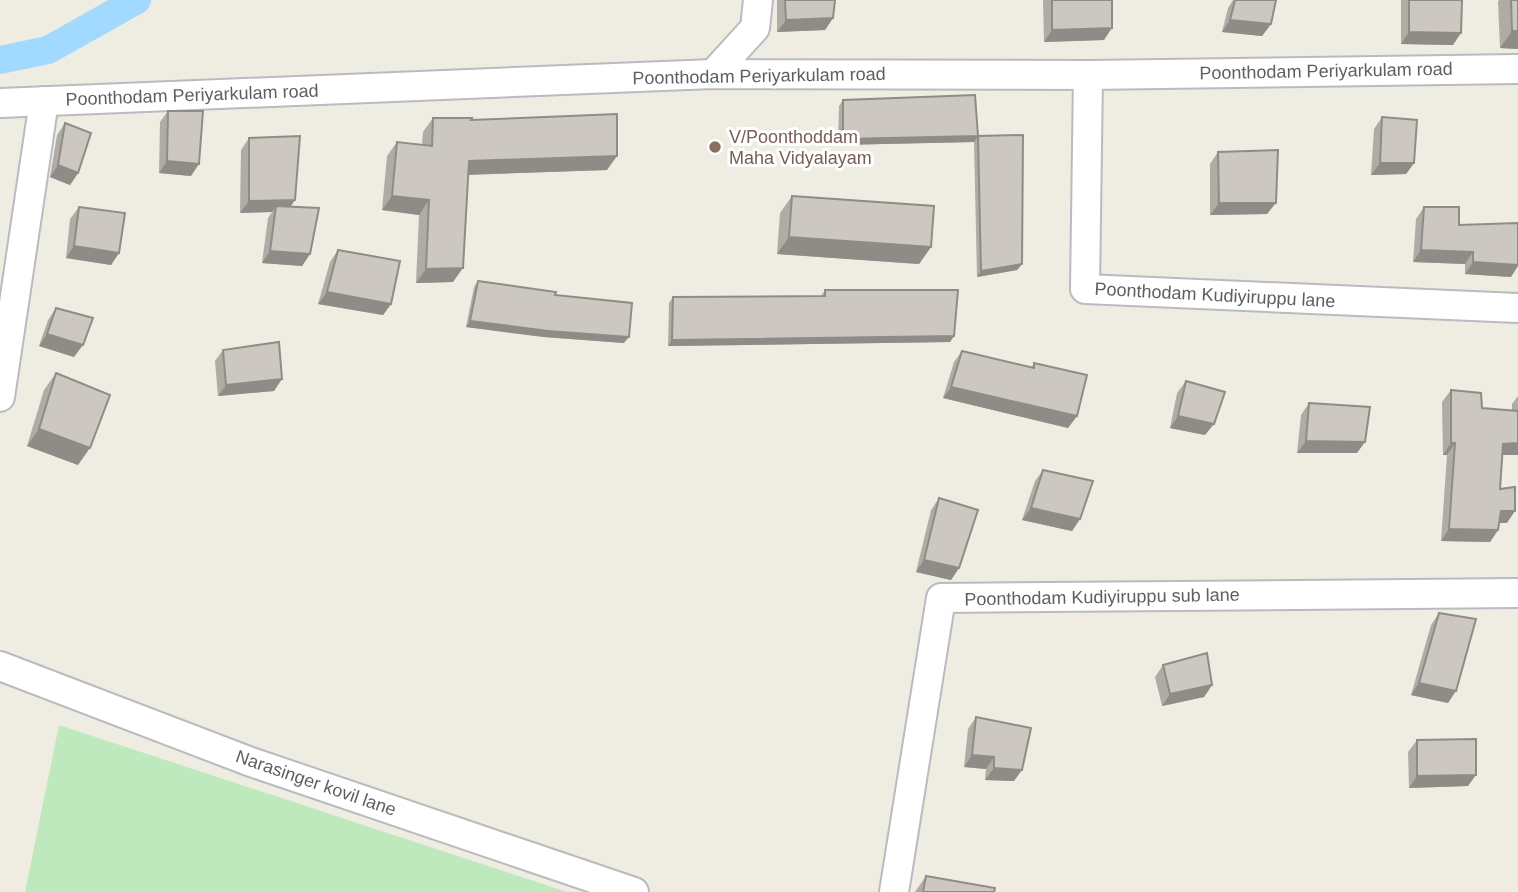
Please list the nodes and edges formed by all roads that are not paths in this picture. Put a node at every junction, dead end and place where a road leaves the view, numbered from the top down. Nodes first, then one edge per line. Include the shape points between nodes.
1 (758, 0) edge
2 (1518, 69) edge
3 (713, 74) junction
4 (1088, 75) junction
5 (44, 101) junction
6 (0, 103) edge
7 (1518, 308) edge
8 (0, 397) edge
9 (1518, 593) edge
10 (0, 666) edge
11 (634, 892) edge
12 (894, 892) edge

1 - 3 street via 755,28
2 - 4 street, Poonthodam Periyarkulam road
3 - 4 street, Poonthodam Periyarkulam road
3 - 5 street, Poonthodam Periyarkulam road
4 - 7 street, Poonthodam Kudiyiruppu lane via 1085,289
5 - 6 street, Poonthodam Periyarkulam road
5 - 8 street
9 - 12 street, Poonthodam Kudiyiruppu sub lane via 941,598
10 - 11 street, Narasinger kovil lane via 251,762

